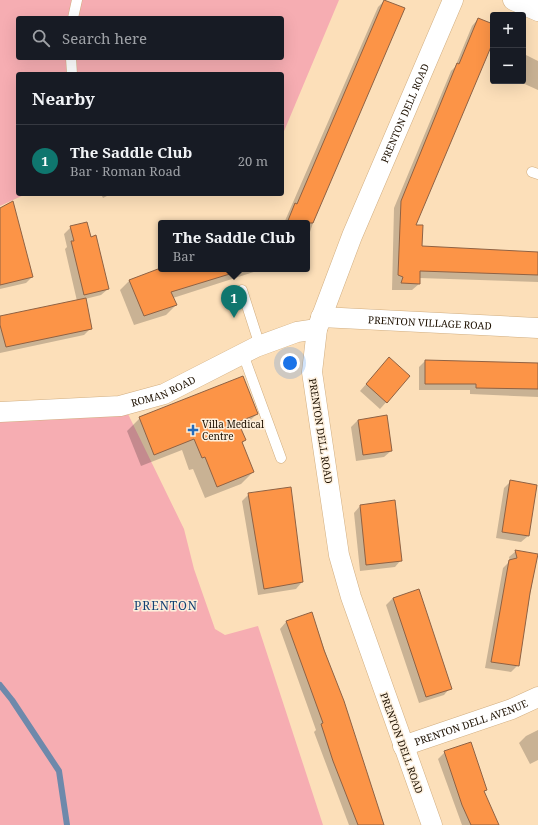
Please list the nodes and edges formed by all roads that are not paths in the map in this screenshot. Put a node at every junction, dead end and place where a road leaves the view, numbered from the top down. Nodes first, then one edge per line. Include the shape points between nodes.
1 (77, 0) edge
2 (453, 0) edge
3 (513, 0) edge
4 (538, 11) edge
5 (73, 16) edge
6 (72, 60) edge
7 (72, 72) edge
8 (242, 290) dead end
9 (319, 323) junction
10 (538, 328) edge
11 (252, 350) junction
12 (0, 412) edge
13 (281, 458) dead end
14 (538, 697) edge
15 (404, 746) junction
16 (432, 825) edge

1 - 5 lane
2 - 9 street, PRENTON DELL ROAD via 352,236
3 - 4 street
6 - 7 lane
8 - 11 lane
9 - 10 street, PRENTON VILLAGE ROAD
9 - 11 street, ROMAN ROAD
9 - 15 street, PRENTON DELL ROAD via 312,372 339,555 351,597
11 - 12 street, ROMAN ROAD via 164,394 120,406
11 - 13 lane
14 - 15 street, PRENTON DELL AVENUE via 512,709
15 - 16 street, PRENTON DELL ROAD

